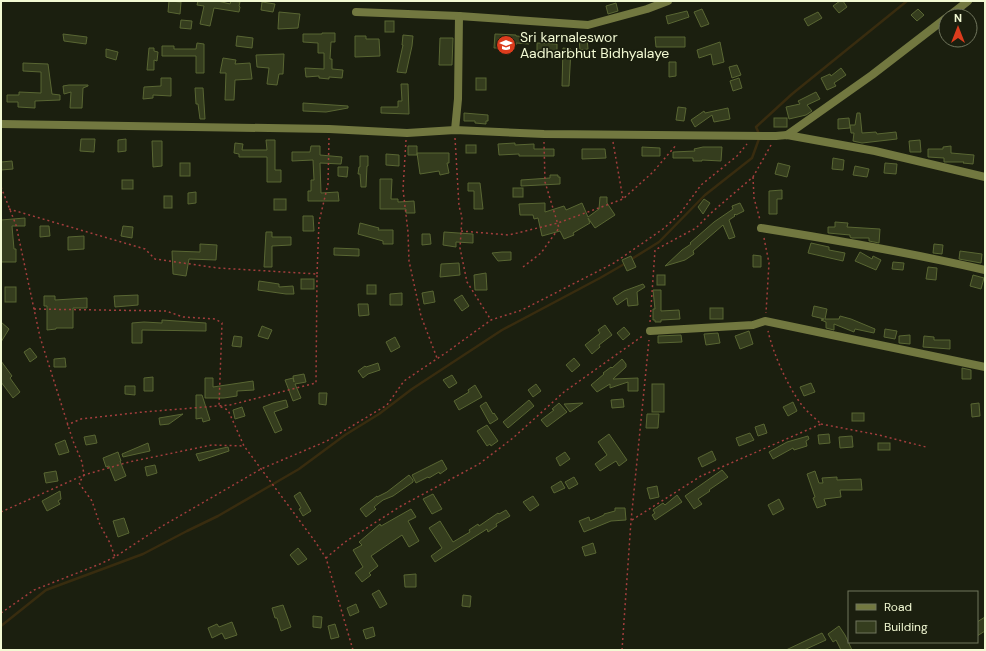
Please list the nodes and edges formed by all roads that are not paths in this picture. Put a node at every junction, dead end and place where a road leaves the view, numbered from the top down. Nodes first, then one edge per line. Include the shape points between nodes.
1 (668, 1) edge
2 (968, 1) edge
3 (959, 8) edge
4 (356, 12) dead end
5 (459, 16) junction
6 (938, 24) edge
7 (1, 124) edge
8 (455, 130) junction
9 (787, 135) junction
10 (985, 177) edge
11 (761, 228) road end
12 (985, 270) edge
13 (650, 330) road end
14 (985, 367) edge

1 - 5 street via 588,25
2 - 3 street
4 - 5 street
5 - 8 street
6 - 9 street
7 - 8 street via 329,129 407,133
8 - 9 street via 544,134
9 - 10 street via 875,151
11 - 12 street via 865,245
13 - 14 street via 753,325 765,321

